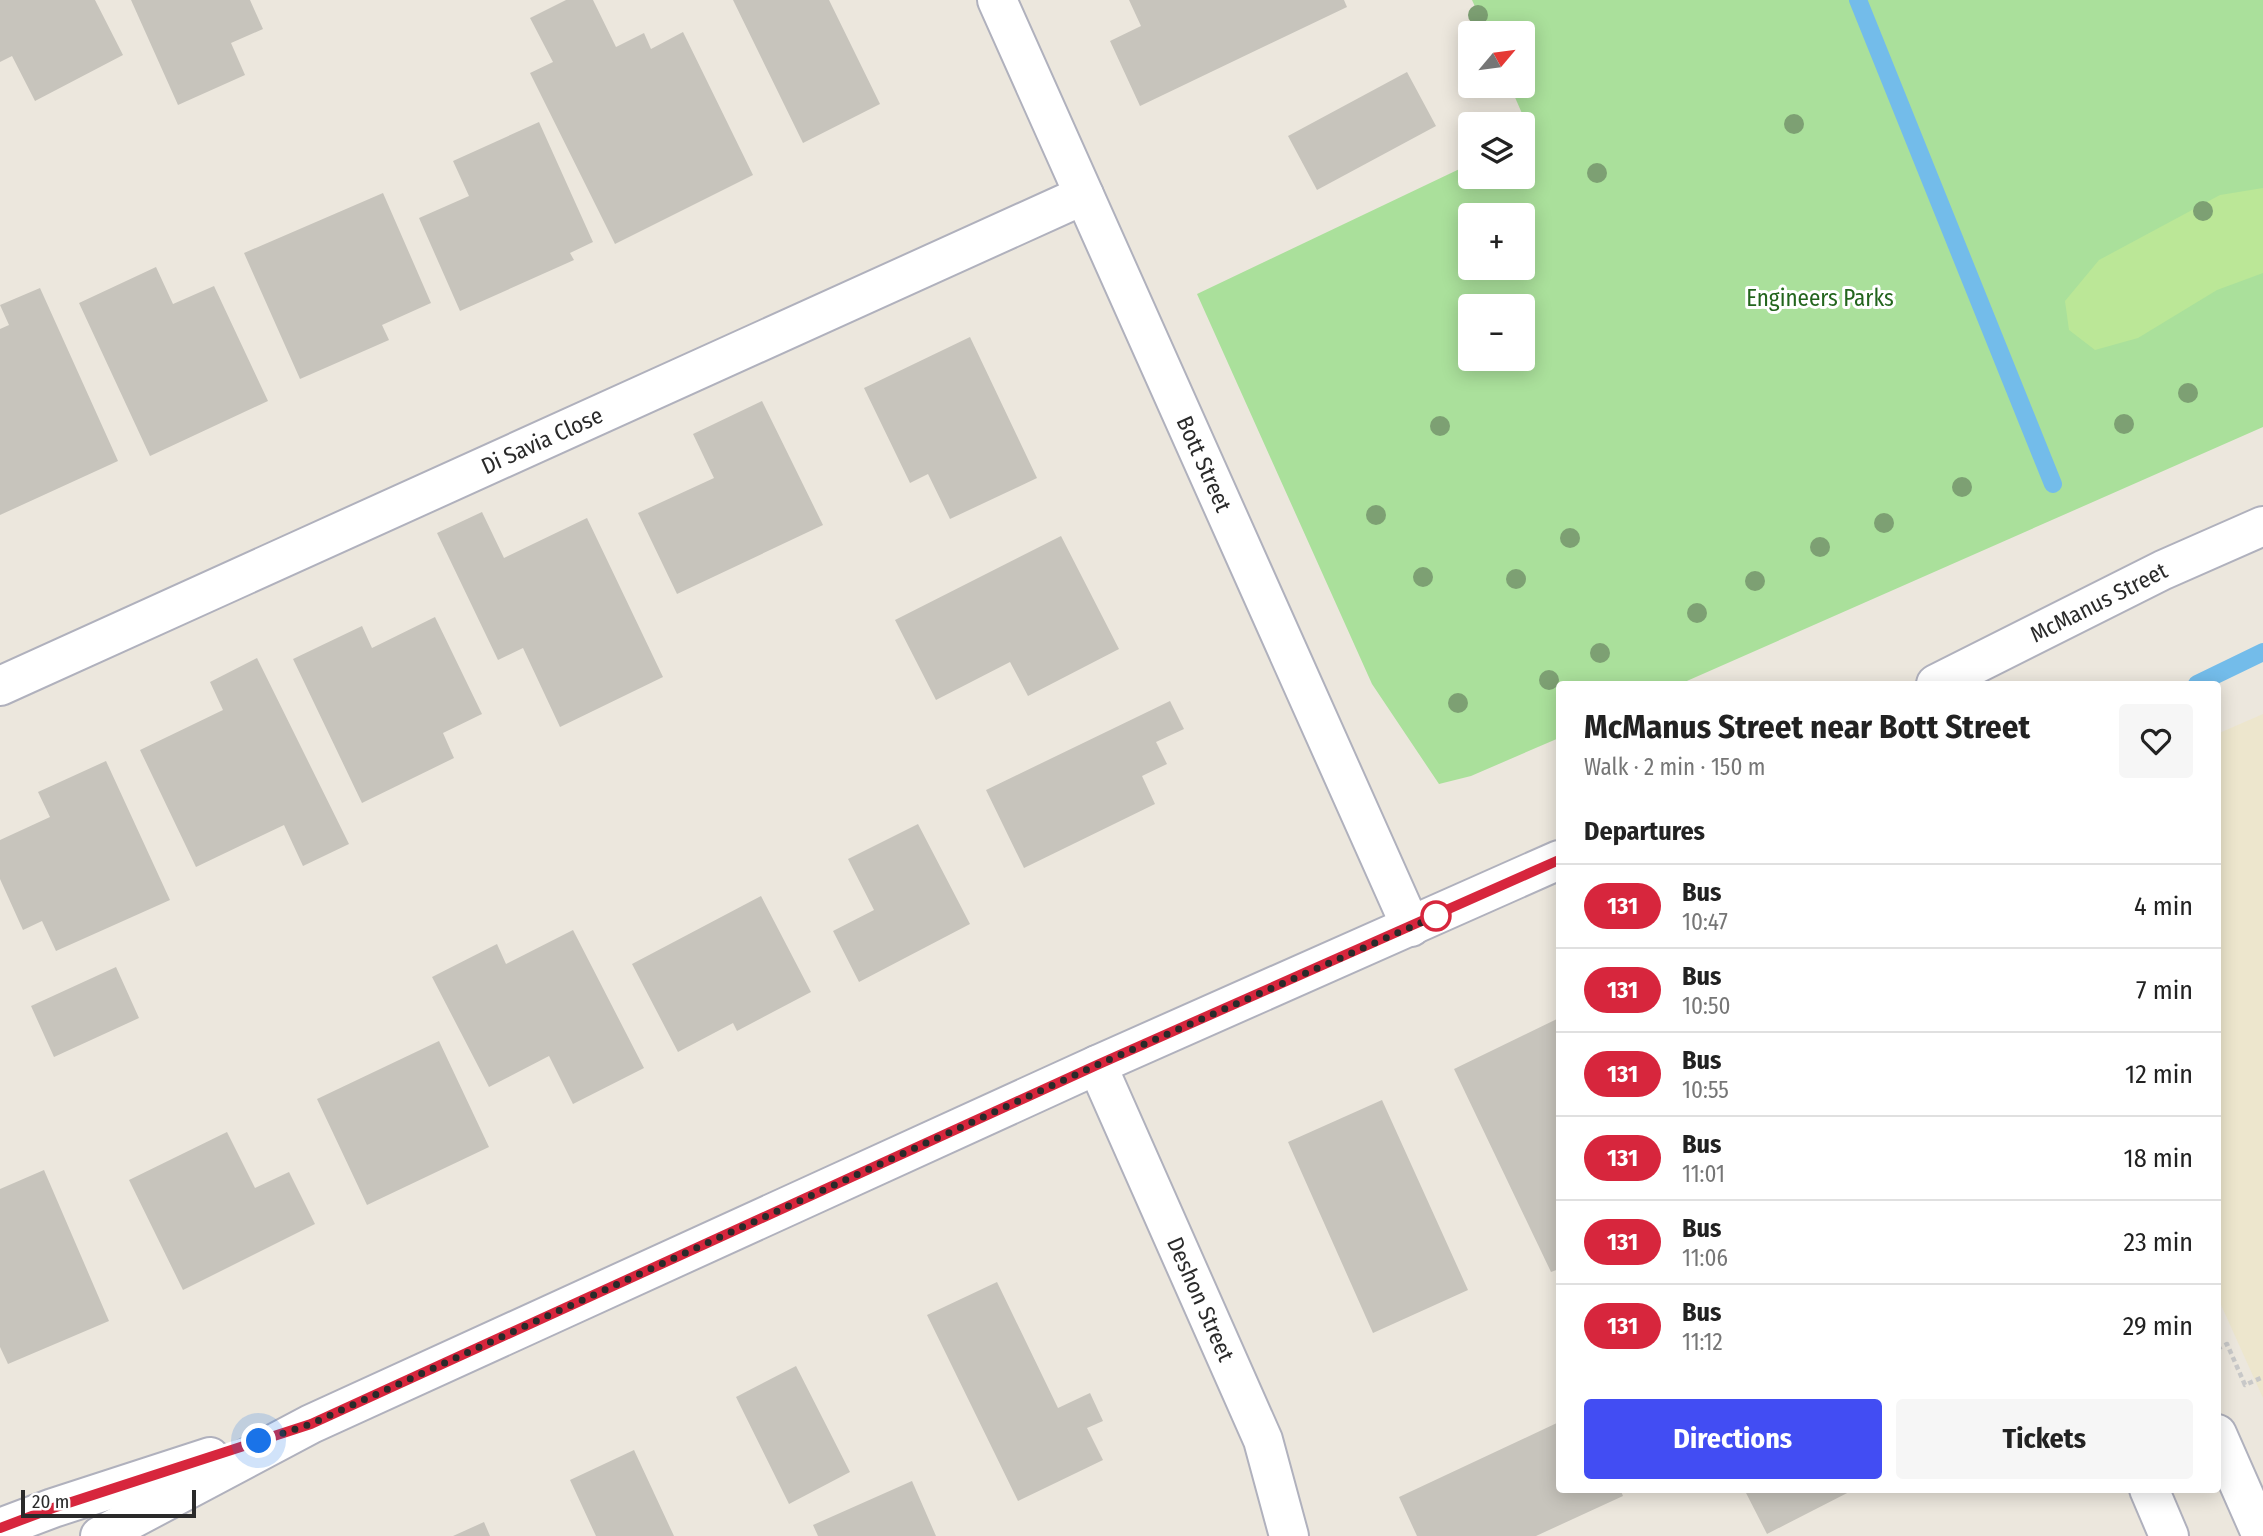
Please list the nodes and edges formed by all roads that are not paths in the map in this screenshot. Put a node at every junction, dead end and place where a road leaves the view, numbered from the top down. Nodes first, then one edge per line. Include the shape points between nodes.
1 (998, 0) edge
2 (1084, 195) junction
3 (2263, 526) edge
4 (1942, 681) edge
5 (0, 686) edge
6 (1556, 861) edge
7 (1411, 927) junction
8 (1097, 1065) junction
9 (311, 1424) junction
10 (2221, 1443) edge
11 (2150, 1493) edge
12 (0, 1528) edge
13 (100, 1536) edge
14 (1289, 1536) edge
15 (2169, 1536) edge
16 (2262, 1536) edge

1 - 2 street, Bott Street
2 - 5 street, Di Savia Close
2 - 7 street, Bott Street
3 - 4 street, McManus Street via 2163,570
6 - 7 street
7 - 8 street
8 - 9 street
8 - 14 street, Deshon Street via 1263,1440
9 - 12 street
9 - 13 street
10 - 16 street
11 - 15 street

